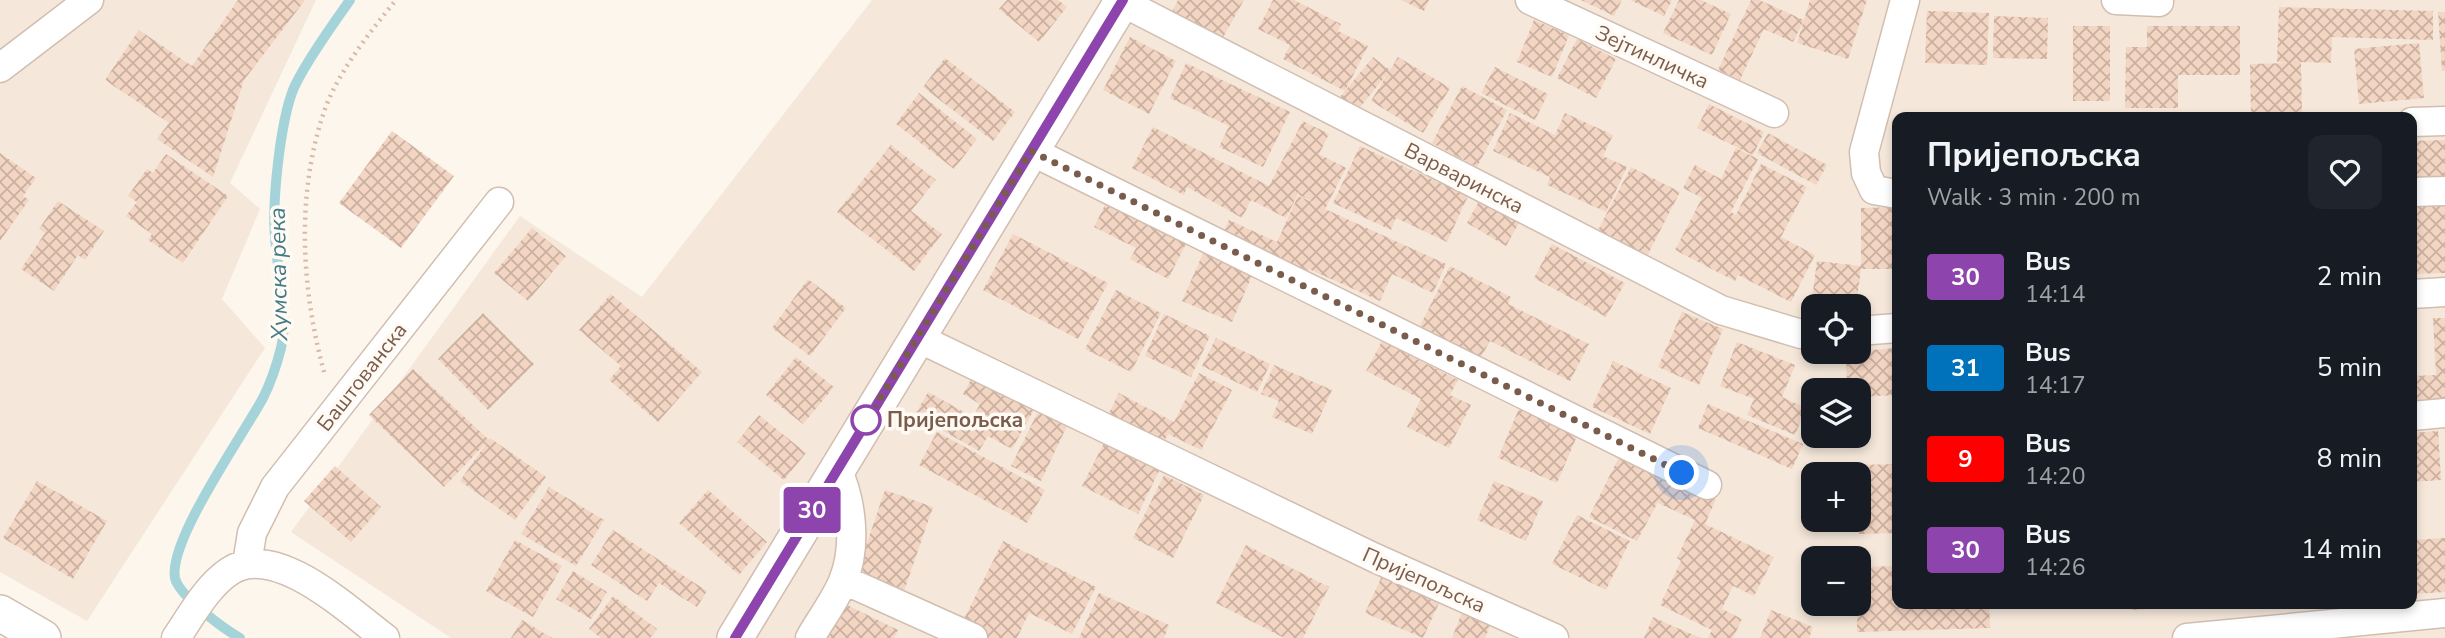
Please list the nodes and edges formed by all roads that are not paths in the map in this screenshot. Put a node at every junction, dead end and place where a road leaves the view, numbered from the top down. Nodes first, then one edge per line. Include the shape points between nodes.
1 (89, 0) edge
2 (1530, 0) edge
3 (1905, 0) edge
4 (2116, 0) edge
5 (1123, 1) edge
6 (2159, 2) dead end
7 (0, 68) edge
8 (1774, 113) dead end
9 (2445, 121) edge
10 (2417, 122) edge
11 (1031, 151) junction
12 (2445, 191) edge
13 (1885, 192) edge
14 (2417, 192) edge
15 (499, 202) dead end
16 (2445, 292) edge
17 (2417, 295) edge
18 (1892, 328) edge
19 (1871, 330) edge
20 (1801, 334) edge
21 (916, 337) junction
22 (2445, 413) edge
23 (2417, 416) edge
24 (837, 468) junction
25 (1707, 485) dead end
26 (247, 564) junction
27 (844, 580) junction
28 (0, 613) edge
29 (2445, 613) edge
30 (180, 632) edge
31 (43, 638) edge
32 (385, 638) edge
33 (735, 638) edge
34 (810, 638) edge
35 (972, 638) edge
36 (1554, 638) edge
37 (2187, 638) edge

1 - 7 street
2 - 8 street, Зејтинличка
3 - 13 street via 1864,152 1866,173
4 - 6 street
5 - 11 street
5 - 20 street, Варваринска via 1721,310
9 - 10 street
11 - 21 street
11 - 25 street
12 - 14 street
15 - 26 street, Баштованска via 275,487 252,533
16 - 17 street
18 - 19 street
21 - 24 street
21 - 36 street, Пријепољска via 1375,558
22 - 23 street
24 - 27 street via 851,508
24 - 33 street
26 - 30 street via 231,570 214,586
26 - 32 street via 297,575
27 - 34 street
27 - 35 street
28 - 31 street
29 - 37 street

